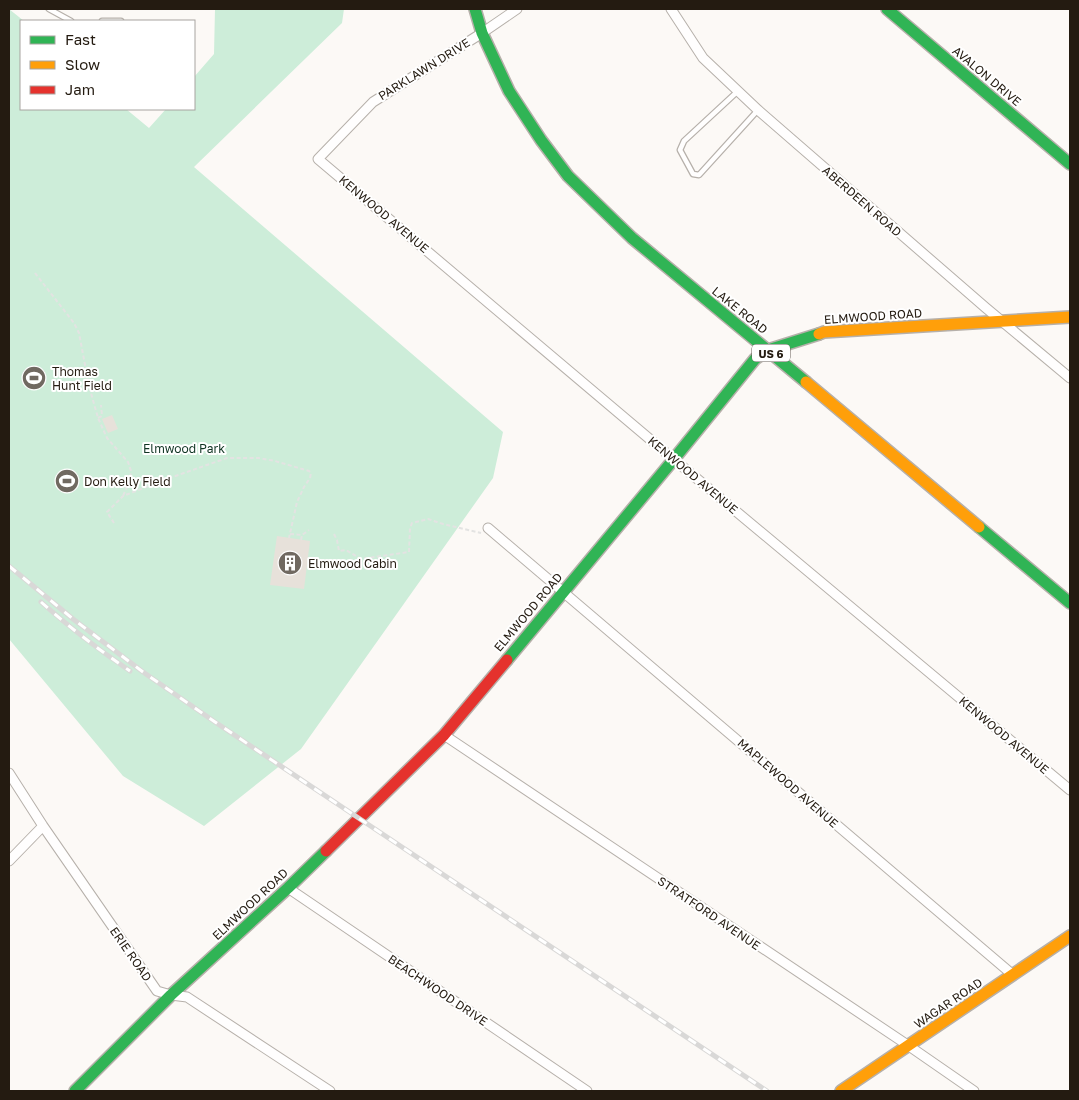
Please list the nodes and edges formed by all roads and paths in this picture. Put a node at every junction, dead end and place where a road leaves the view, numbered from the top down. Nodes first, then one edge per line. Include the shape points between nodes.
1 (49, 9) edge
2 (475, 9) edge
3 (517, 9) edge
4 (670, 9) edge
5 (887, 9) edge
6 (69, 20) edge
7 (482, 33) junction
8 (738, 91) junction
9 (758, 110) junction
10 (318, 159) joint
11 (1070, 164) edge
12 (35, 273) dead end
13 (1070, 317) edge
14 (1002, 321) junction
15 (768, 350) junction
16 (1070, 378) edge
17 (101, 405) dead end
18 (98, 418) junction
19 (674, 459) junction
20 (123, 496) junction
21 (114, 523) dead end
22 (309, 530) dead end
23 (486, 531) joint
24 (290, 534) junction
25 (334, 534) dead end
26 (302, 535) junction
27 (289, 538) dead end
28 (301, 540) dead end
29 (563, 591) junction
30 (1070, 603) edge
31 (444, 735) junction
32 (9, 773) edge
33 (1070, 790) edge
34 (43, 826) junction
35 (9, 861) edge
36 (288, 888) junction
37 (1070, 936) edge
38 (1012, 975) junction
39 (171, 995) junction
40 (908, 1046) junction
41 (76, 1091) edge
42 (330, 1091) edge
43 (587, 1091) edge
44 (841, 1091) edge
45 (974, 1091) edge

1 - 6 lane
2 - 7 street, LAKE ROAD / US 6
3 - 7 street, PARKLAWN DRIVE
4 - 8 street, ABERDEEN ROAD via 703,58
5 - 11 street, AVALON DRIVE
7 - 10 street, PARKLAWN DRIVE via 373,102
7 - 15 street, LAKE ROAD / US 6 via 509,91 568,176 632,238
8 - 9 street, ABERDEEN ROAD
8 - 9 lane via 684,141 680,150 693,174 699,175
9 - 14 street, ABERDEEN ROAD
10 - 19 street, KENWOOD AVENUE
12 - 18 path via 79,332
13 - 14 street, ELMWOOD ROAD
14 - 15 street, ELMWOOD ROAD via 824,332
14 - 16 street, ABERDEEN ROAD
15 - 19 street, ELMWOOD ROAD via 755,359
15 - 30 street, LAKE ROAD / US 6
17 - 18 path via 102,416
18 - 20 path via 107,438 128,462 131,471
19 - 29 street, ELMWOOD ROAD
19 - 33 street, KENWOOD AVENUE
20 - 21 path via 107,512
20 - 24 path via 227,458 275,461 311,473 297,502
22 - 26 path
23 - 25 path via 443,524 428,518 412,522 409,552 361,559 346,550 339,551
23 - 29 street, MAPLEWOOD AVENUE
24 - 26 path
24 - 27 path
26 - 28 path
29 - 31 street, ELMWOOD ROAD
29 - 38 street, MAPLEWOOD AVENUE
31 - 36 street, ELMWOOD ROAD
31 - 40 street, STRATFORD AVENUE
32 - 34 street, ERIE ROAD
34 - 35 street
34 - 39 street, ERIE ROAD via 156,991
36 - 39 street, ELMWOOD ROAD
36 - 43 street, BEACHWOOD DRIVE
37 - 38 street, WAGAR ROAD
38 - 40 street, WAGAR ROAD
39 - 41 street, ELMWOOD ROAD
39 - 42 street, ERIE ROAD via 187,997
40 - 44 street, WAGAR ROAD
40 - 45 street, STRATFORD AVENUE

